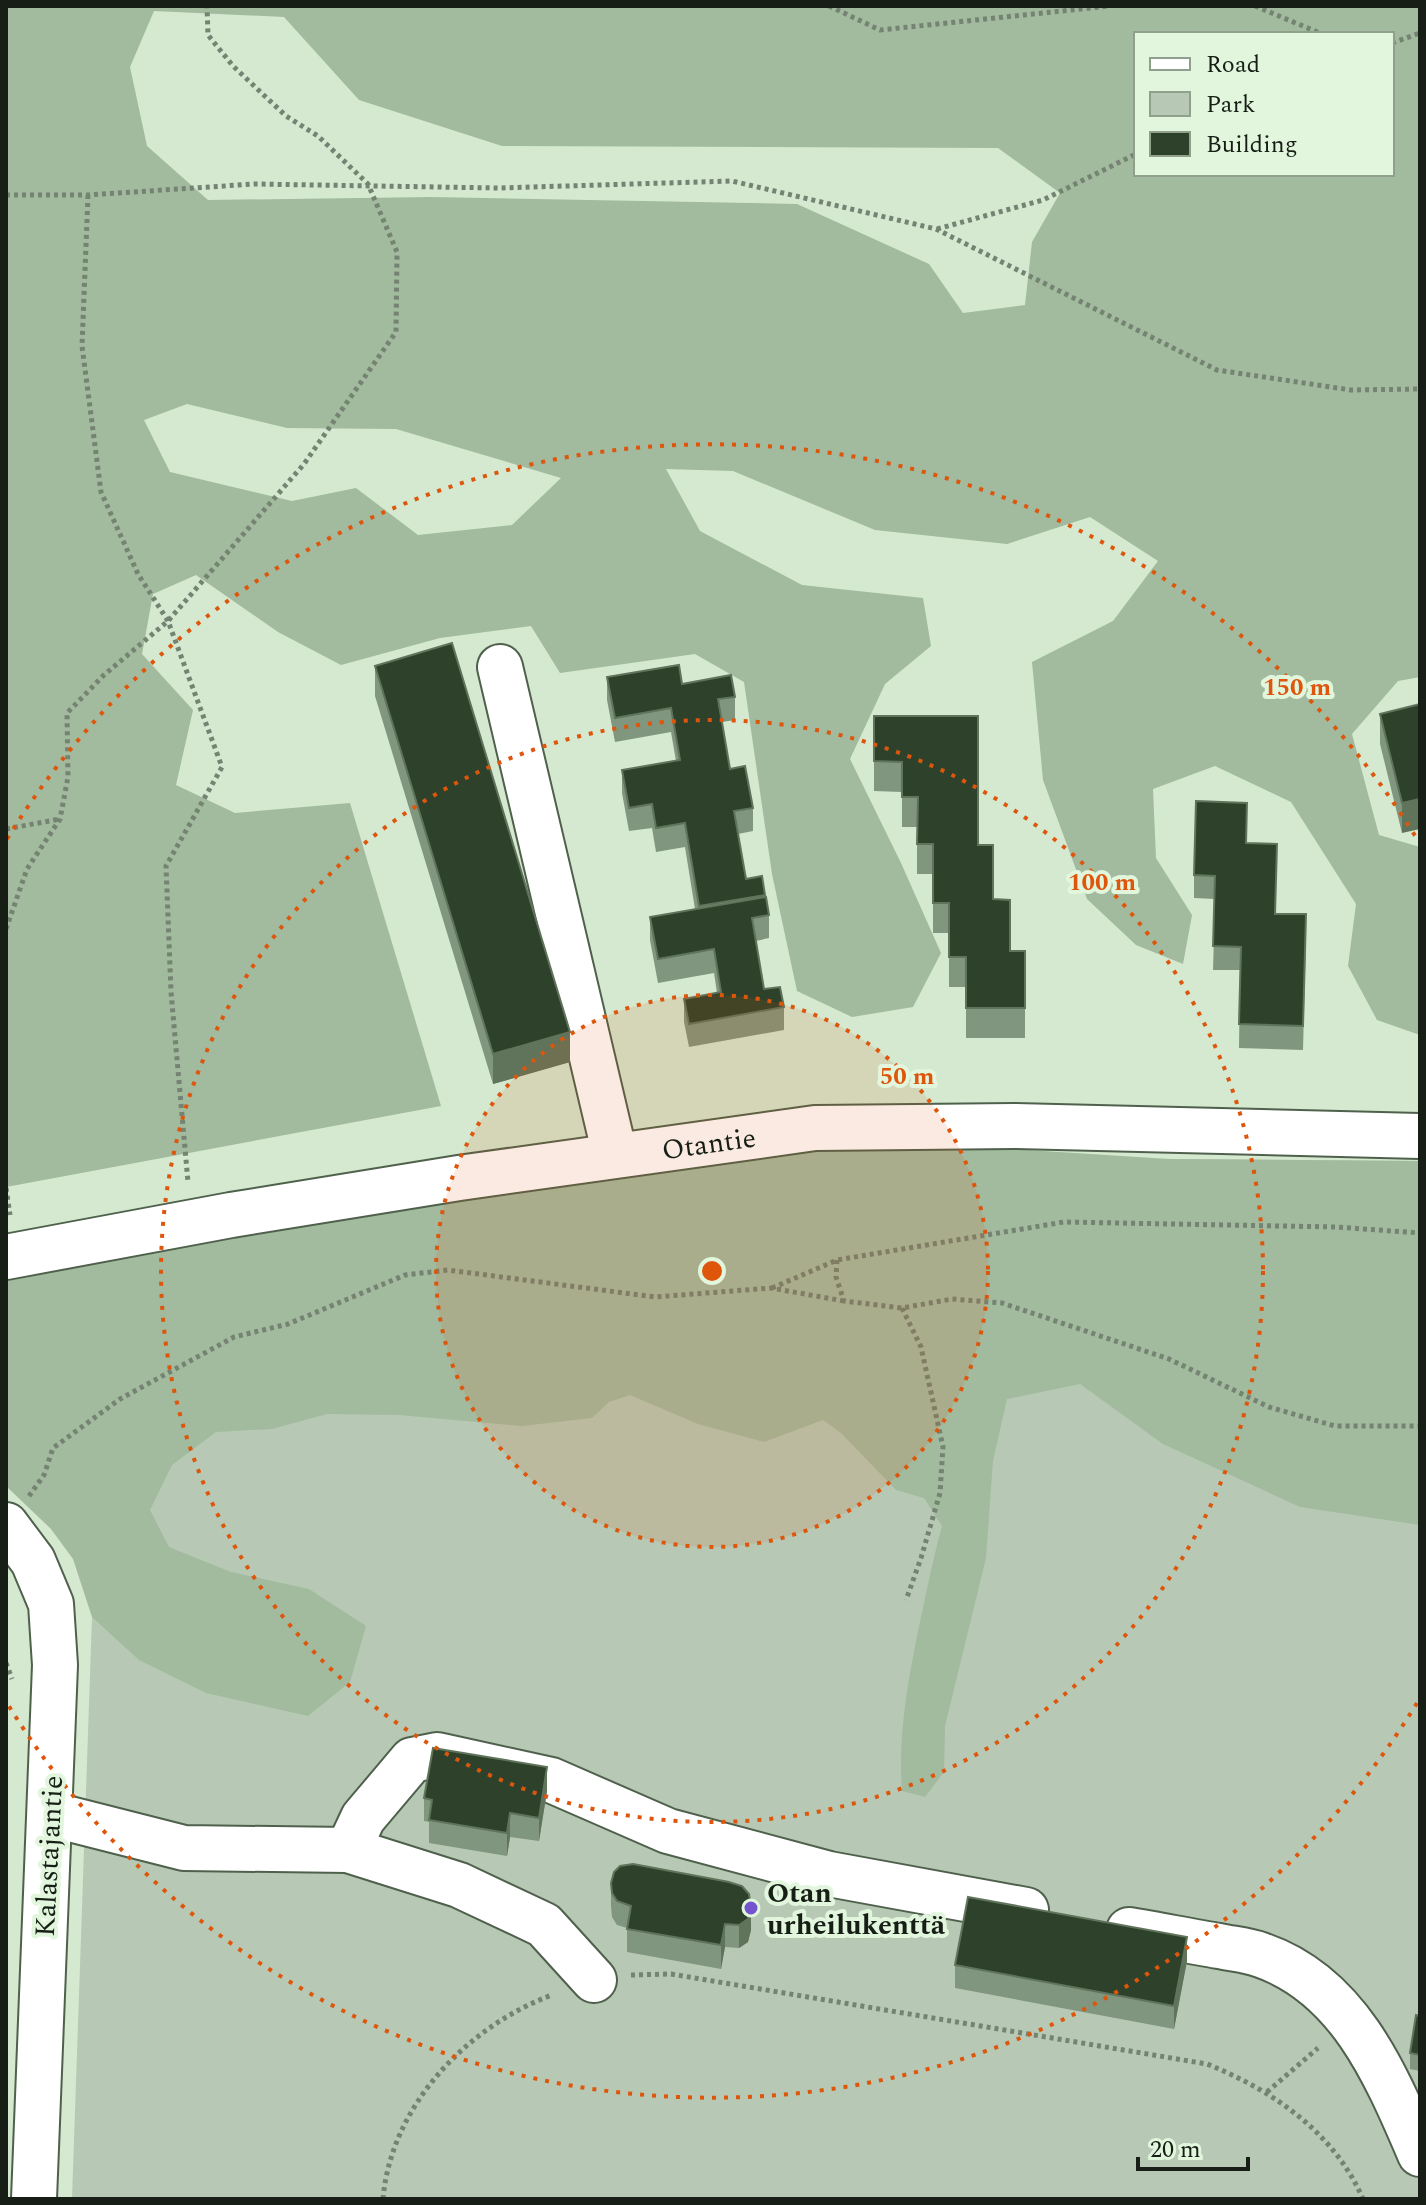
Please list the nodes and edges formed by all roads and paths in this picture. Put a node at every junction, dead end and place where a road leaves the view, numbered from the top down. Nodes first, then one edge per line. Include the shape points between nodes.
1 (207, 6) edge
2 (829, 6) edge
3 (1110, 6) edge
4 (1255, 6) edge
5 (1317, 32) edge
6 (1420, 33) edge
7 (1394, 42) edge
8 (1134, 155) edge
9 (368, 184) junction
10 (6, 195) edge
11 (88, 195) junction
12 (936, 229) junction
13 (1420, 389) edge
14 (168, 621) junction
15 (500, 667) dead end
16 (60, 819) junction
17 (6, 829) edge
18 (6, 929) edge
19 (1420, 1136) edge
20 (615, 1155) junction
21 (188, 1191) dead end
22 (1420, 1233) edge
23 (6, 1257) edge
24 (837, 1260) junction
25 (771, 1288) junction
26 (844, 1301) junction
27 (902, 1308) junction
28 (1420, 1426) edge
29 (44, 1475) dead end
30 (6, 1525) edge
31 (906, 1600) dead end
32 (50, 1814) junction
33 (348, 1850) junction
34 (594, 1980) junction
35 (1342, 2009) junction
36 (1267, 2092) junction
37 (1420, 2154) edge
38 (34, 2199) edge
39 (383, 2199) edge
40 (1363, 2199) edge

1 - 9 path via 208,35 233,66
2 - 3 path via 880,30
4 - 5 path
6 - 7 path
8 - 12 path via 1043,200
9 - 11 path via 254,184
9 - 12 path via 499,188 732,181
9 - 14 path via 397,252 396,332 304,464
10 - 11 path
11 - 14 path via 82,346 101,492 138,574
12 - 13 path via 1217,370 1351,390
14 - 16 path via 67,713 68,777
14 - 21 path via 222,767 166,866
15 - 20 street
16 - 17 path
16 - 18 path via 27,869
19 - 20 street, Otantie via 1014,1126 815,1128
20 - 23 street, Otantie via 231,1215
22 - 24 path via 1064,1222
24 - 25 path
24 - 26 path
25 - 26 path
25 - 29 path via 655,1297 448,1270 405,1275 288,1324 234,1337 120,1399 53,1448
26 - 27 path
27 - 28 path via 952,1299 1002,1303 1169,1359 1269,1407 1335,1426
27 - 31 path via 921,1347 943,1447 940,1493
30 - 32 street, Kalastajantie via 33,1561 51,1604 55,1665
32 - 33 street via 184,1848
32 - 38 street, Kalastajantie
33 - 34 street via 459,1885 544,1925
33 - 35 street via 363,1818 412,1760 437,1755 551,1780 668,1831 829,1874 1260,1954 1322,1988
34 - 36 path via 671,1974 1139,2051 1207,2064
34 - 39 path via 529,2003 456,2055 407,2121
35 - 36 path via 1316,2050
35 - 37 street via 1381,2072
36 - 40 path via 1319,2135

